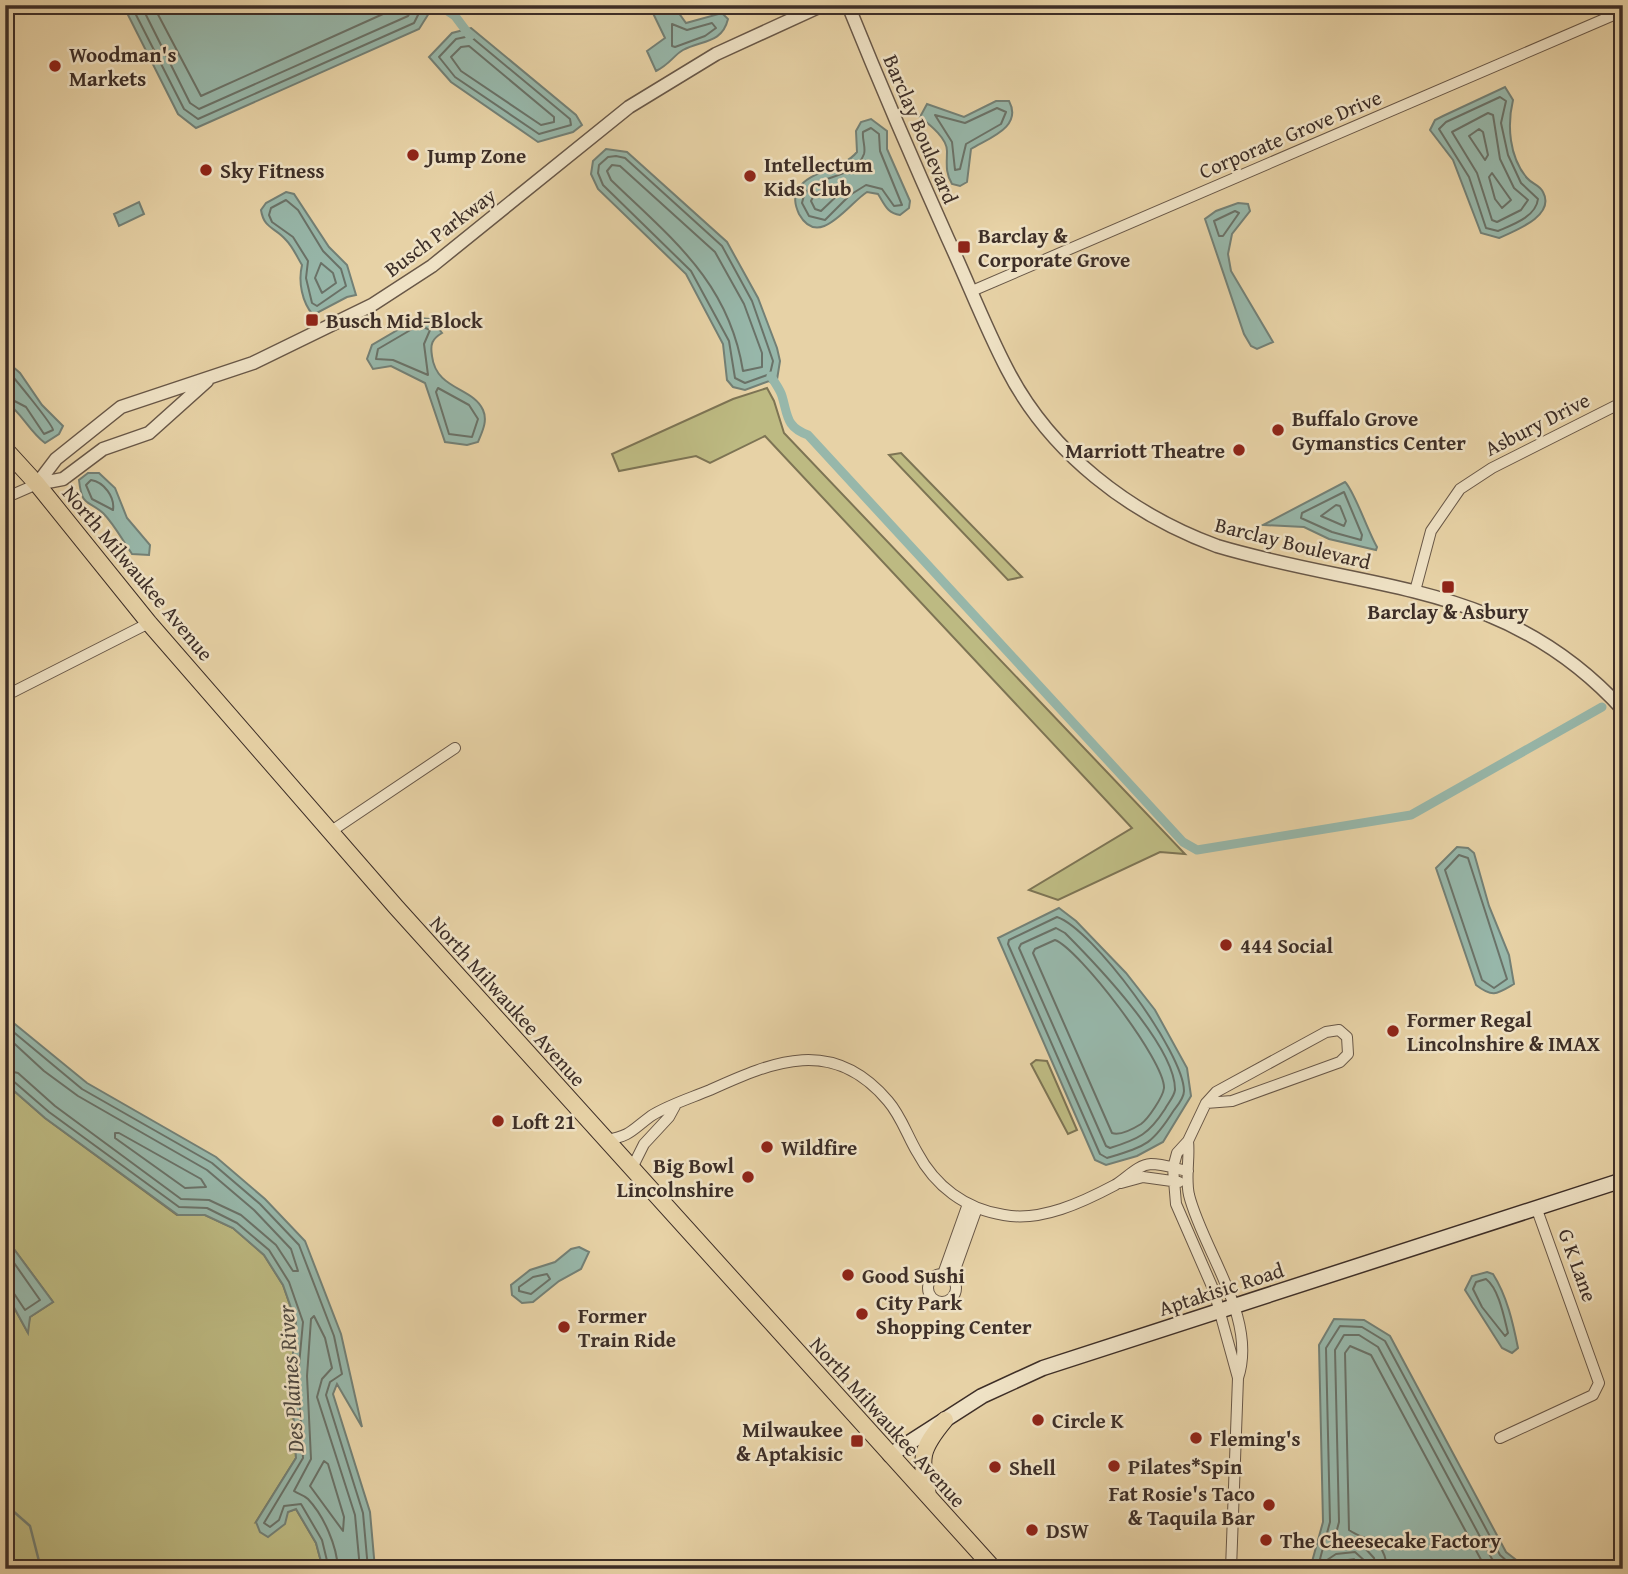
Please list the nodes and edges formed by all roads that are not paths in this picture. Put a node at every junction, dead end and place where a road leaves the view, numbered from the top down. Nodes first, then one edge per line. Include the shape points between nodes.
1 (823, 5) edge
2 (848, 5) edge
3 (1623, 10) edge
4 (972, 291) junction
5 (209, 380) junction
6 (1623, 402) edge
7 (5, 449) edge
8 (37, 484) junction
9 (5, 498) edge
10 (1415, 591) junction
11 (149, 623) junction
12 (5, 696) edge
13 (1623, 710) edge
14 (455, 748) dead end
15 (330, 832) junction
16 (1206, 1103) junction
17 (675, 1106) junction
18 (604, 1140) junction
19 (1188, 1141) junction
20 (1173, 1168) junction
21 (631, 1170) junction
22 (1188, 1171) junction
23 (1623, 1180) edge
24 (1174, 1181) junction
25 (1187, 1183) junction
26 (1117, 1184) junction
27 (973, 1206) junction
28 (1536, 1208) junction
29 (948, 1276) dead end
30 (1233, 1308) junction
31 (1218, 1313) junction
32 (1238, 1378) junction
33 (945, 1420) junction
34 (1500, 1438) dead end
35 (890, 1455) junction
36 (929, 1498) junction
37 (994, 1569) edge
38 (1231, 1569) edge

1 - 5 street, Busch Parkway via 716,54 629,107 402,287 313,335
2 - 4 street, Barclay Boulevard
3 - 4 street, Corporate Grove Drive
4 - 10 street, Barclay Boulevard via 1007,370 1039,418 1083,465 1133,505 1217,546
5 - 8 street, Busch Parkway via 149,433 103,449 62,479
5 - 8 street, Busch Parkway via 183,384 121,407 56,459
6 - 10 street, Asbury Drive via 1460,489 1431,531
7 - 8 main road, North Milwaukee Avenue
8 - 9 street
8 - 11 main road, North Milwaukee Avenue
10 - 13 street, Barclay Boulevard via 1515,625 1586,672
11 - 12 street
11 - 15 main road, North Milwaukee Avenue
14 - 15 street
15 - 18 main road, North Milwaukee Avenue
16 - 16 street via 1233,1101 1340,1062 1348,1054 1347,1037 1339,1030 1326,1032 1225,1085
16 - 19 street
17 - 18 street via 652,1116 628,1136
17 - 21 street via 644,1144
17 - 27 street via 787,1059 831,1064 870,1084 888,1101 928,1171 944,1188
18 - 21 main road, North Milwaukee Avenue
19 - 20 street via 1177,1153
19 - 22 street
20 - 22 street
20 - 24 street
20 - 26 street via 1150,1164
21 - 35 main road, North Milwaukee Avenue
22 - 25 street
23 - 28 main road, Aptakisic Road
24 - 25 street
24 - 26 street via 1143,1177
24 - 31 street via 1176,1204 1214,1291
25 - 30 street via 1197,1223 1228,1287
26 - 27 street via 1034,1215 1007,1216
27 - 29 street
28 - 30 main road, Aptakisic Road
28 - 34 street, G K Lane via 1599,1383 1593,1395
30 - 31 main road, Aptakisic Road
30 - 32 street via 1243,1362
31 - 32 street
31 - 33 main road, Aptakisic Road via 1043,1368 982,1396
32 - 38 street
33 - 35 main road, Aptakisic Road
33 - 36 main road via 925,1445 922,1461
35 - 36 main road, North Milwaukee Avenue
36 - 37 main road, North Milwaukee Avenue

